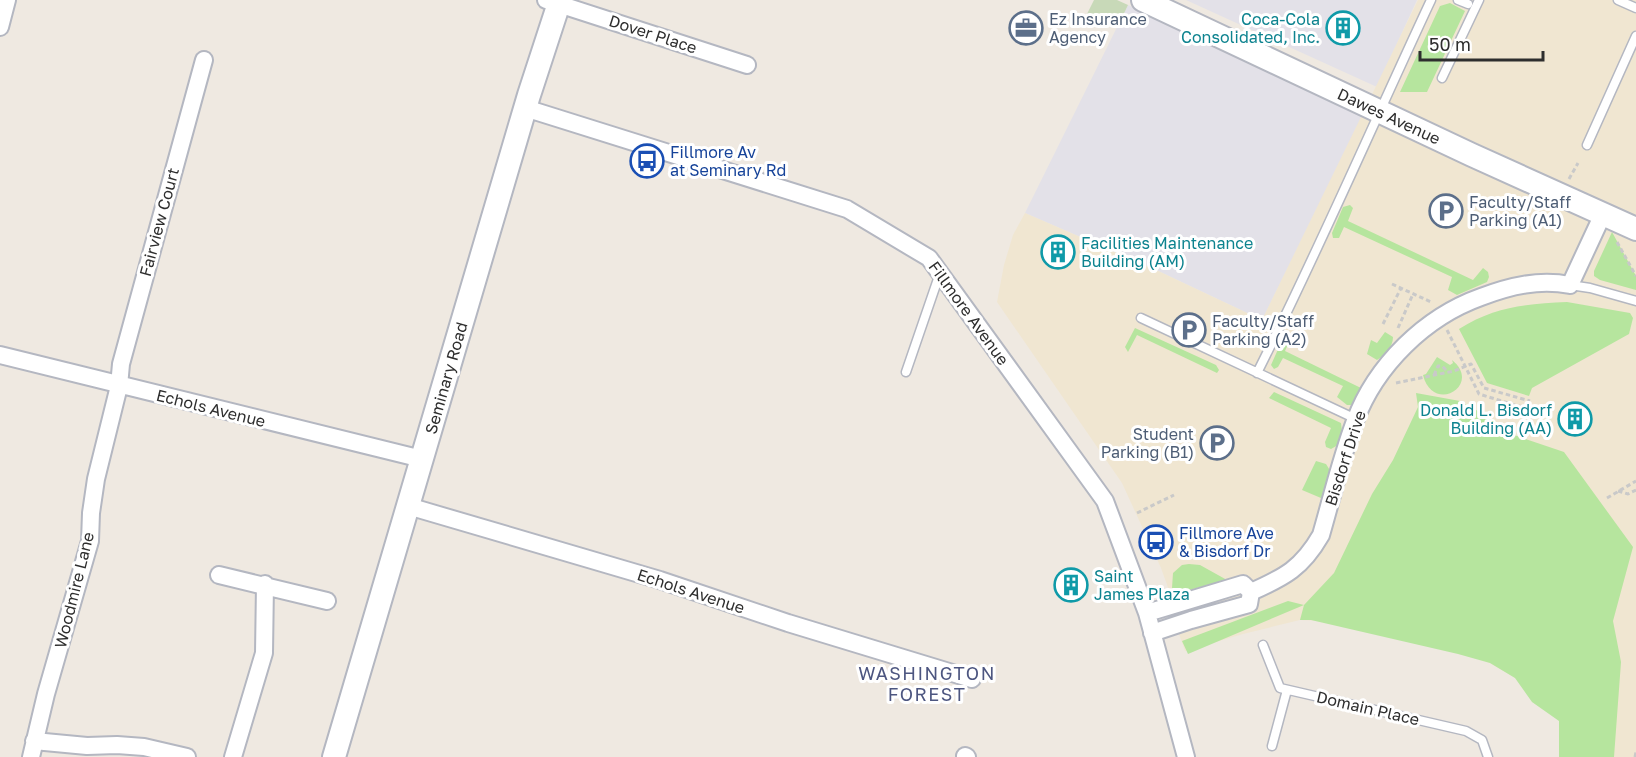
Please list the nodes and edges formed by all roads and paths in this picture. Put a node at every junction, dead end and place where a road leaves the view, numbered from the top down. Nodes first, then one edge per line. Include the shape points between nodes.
1 (8, 0) edge
2 (1143, 0) edge
3 (1431, 0) edge
4 (1458, 0) edge
5 (1479, 0) edge
6 (1618, 0) edge
7 (555, 1) edge
8 (1468, 4) dead end
9 (1636, 8) edge
10 (0, 27) edge
11 (1636, 36) edge
12 (204, 60) dead end
13 (747, 65) dead end
14 (1442, 78) dead end
15 (525, 108) junction
16 (1378, 111) junction
17 (1587, 145) dead end
18 (1578, 163) dead end
19 (1569, 179) dead end
20 (1603, 214) junction
21 (1636, 229) edge
22 (1615, 239) dead end
23 (940, 273) junction
24 (1636, 276) edge
25 (1392, 284) dead end
26 (1570, 285) junction
27 (1401, 288) junction
28 (1413, 294) junction
29 (1636, 301) edge
30 (1431, 302) dead end
31 (1141, 318) dead end
32 (1383, 324) dead end
33 (1446, 328) dead end
34 (1397, 330) dead end
35 (0, 355) edge
36 (1466, 367) junction
37 (906, 372) dead end
38 (1448, 372) junction
39 (1257, 373) junction
40 (1434, 375) junction
41 (1396, 383) dead end
42 (119, 386) junction
43 (1530, 400) dead end
44 (1542, 410) dead end
45 (1356, 419) junction
46 (422, 459) junction
47 (1636, 481) edge
48 (1636, 490) edge
49 (1618, 491) junction
50 (1174, 495) dead end
51 (1607, 498) dead end
52 (408, 506) junction
53 (1137, 513) dead end
54 (219, 575) dead end
55 (265, 584) junction
56 (1251, 592) junction
57 (327, 601) dead end
58 (1147, 613) junction
59 (1152, 633) junction
60 (1263, 645) dead end
61 (972, 679) dead end
62 (1287, 690) junction
63 (1272, 746) dead end
64 (33, 749) edge
65 (1636, 752) edge
66 (187, 757) edge
67 (233, 757) edge
68 (334, 757) edge
69 (1186, 757) edge
70 (1488, 757) edge
71 (1635, 757) edge

1 - 10 street
2 - 16 main road, Dawes Avenue
3 - 16 lane
4 - 8 lane
5 - 14 lane
6 - 9 lane
7 - 13 street, Dover Place
7 - 15 main road, Seminary Road
11 - 17 lane
12 - 42 street, Fairview Court via 121,364
15 - 23 street, Fillmore Avenue via 847,208 929,258
15 - 46 main road, Seminary Road
16 - 20 main road, Dawes Avenue
16 - 39 lane via 1362,153
18 - 19 path
20 - 21 main road, Dawes Avenue
20 - 26 street
22 - 24 path
23 - 37 lane
23 - 58 street, Fillmore Avenue via 1105,501
25 - 27 path
26 - 29 lane
26 - 45 street, Bisdorf Drive via 1526,284 1473,300 1440,318 1394,357
27 - 28 path
27 - 32 path
28 - 30 path
28 - 34 path
31 - 39 lane
33 - 36 path
35 - 42 street, Echols Avenue
36 - 38 path
36 - 43 path via 1471,364 1484,388
36 - 44 path via 1479,394
38 - 40 path
38 - 40 path via 1438,366
39 - 45 lane
40 - 41 path
42 - 46 street, Echols Avenue
42 - 64 street, Woodmire Lane via 96,479 90,541
45 - 56 street, Bisdorf Drive via 1321,535 1312,551 1279,580
46 - 52 main road, Seminary Road
47 - 49 path
48 - 49 path via 1628,494
49 - 51 path
50 - 53 path
52 - 61 street, Echols Avenue via 660,580
52 - 68 main road, Seminary Road
54 - 55 street
55 - 57 street
55 - 67 street via 264,653
56 - 58 street, Bisdorf Drive via 1242,584
56 - 59 street, Bisdorf Drive via 1249,604
58 - 59 street, Fillmore Avenue
59 - 69 street, Fillmore Avenue
60 - 62 lane via 1280,688
62 - 63 lane
62 - 70 lane, Domain Place via 1466,730 1482,740
64 - 66 street via 117,745
65 - 71 path

